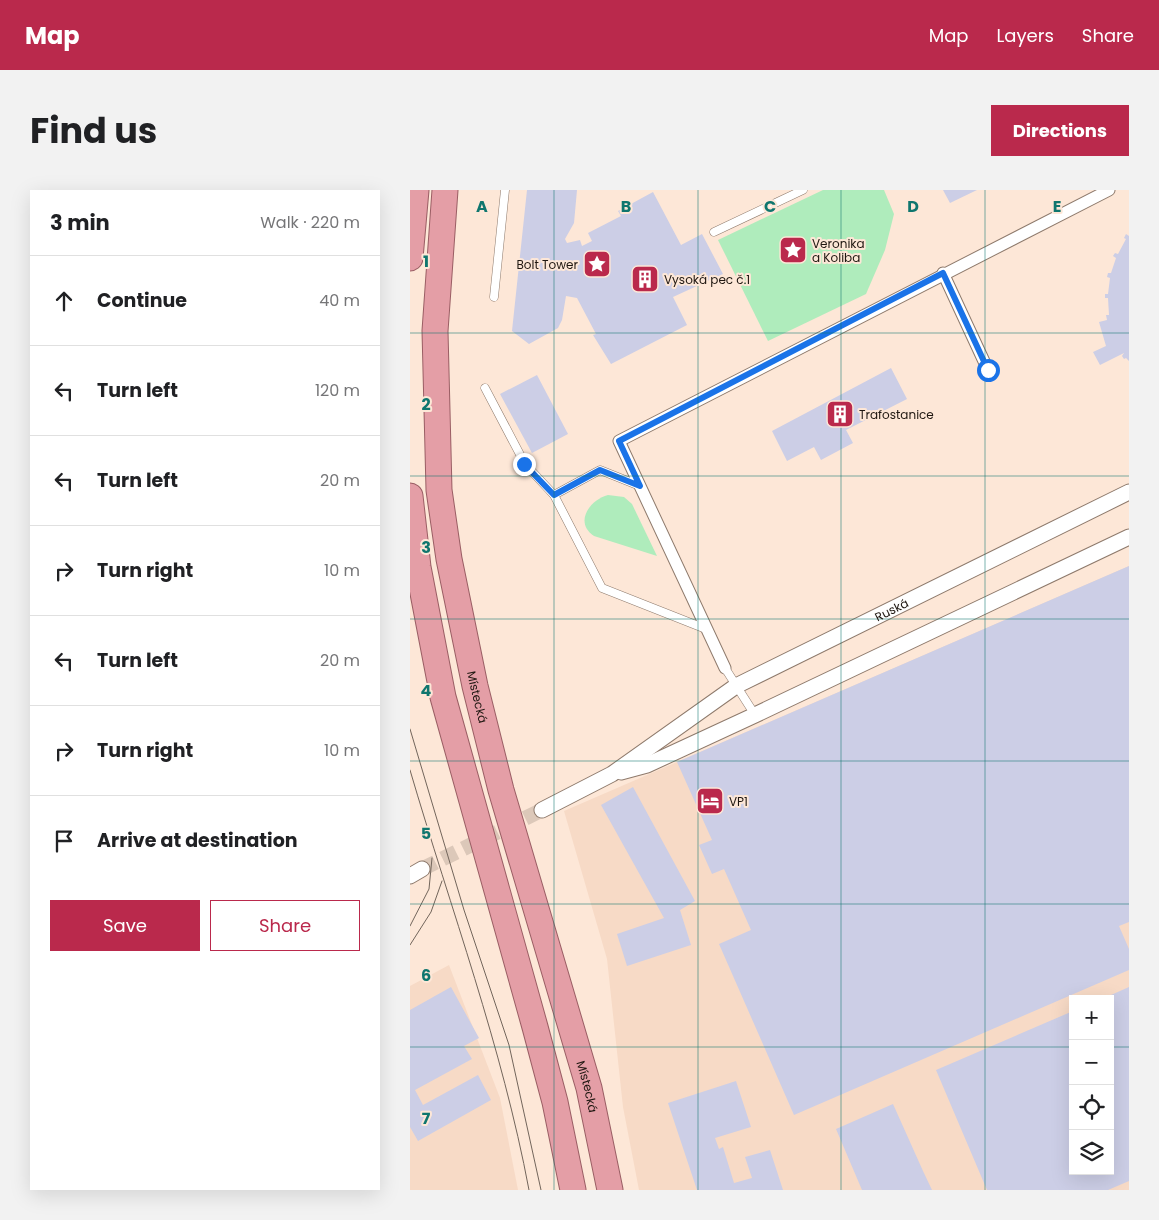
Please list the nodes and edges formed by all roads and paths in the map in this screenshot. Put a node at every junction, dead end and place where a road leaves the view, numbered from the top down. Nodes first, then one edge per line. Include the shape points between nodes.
1 (416, 190) edge
2 (445, 190) edge
3 (505, 190) edge
4 (803, 190) edge
5 (1109, 190) edge
6 (714, 232) dead end
7 (410, 258) edge
8 (943, 273) junction
9 (494, 297) dead end
10 (988, 370) dead end
11 (485, 388) dead end
12 (640, 486) junction
13 (1129, 492) edge
14 (554, 495) junction
15 (410, 496) edge
16 (1129, 536) edge
17 (706, 630) junction
18 (725, 668) joint
19 (736, 686) junction
20 (755, 715) junction
21 (612, 774) junction
22 (542, 810) tunnel mouth
23 (573, 1190) edge
24 (610, 1190) edge

1 - 7 highway
2 - 24 highway, Místecká via 435,331 439,490 449,560 501,790 589,1088
3 - 9 lane
4 - 6 lane
5 - 8 street
8 - 10 street
8 - 12 street via 619,441
11 - 14 lane via 524,464
12 - 14 lane via 600,470
12 - 17 street
13 - 19 street, Ruská
14 - 17 lane via 602,588
15 - 23 highway via 421,585 444,697 538,1037
16 - 20 street, Ruská
17 - 18 street
18 - 19 lane
19 - 20 lane
19 - 21 street, Ruská
20 - 21 street, Ruská via 647,765
21 - 22 street, Ruská

